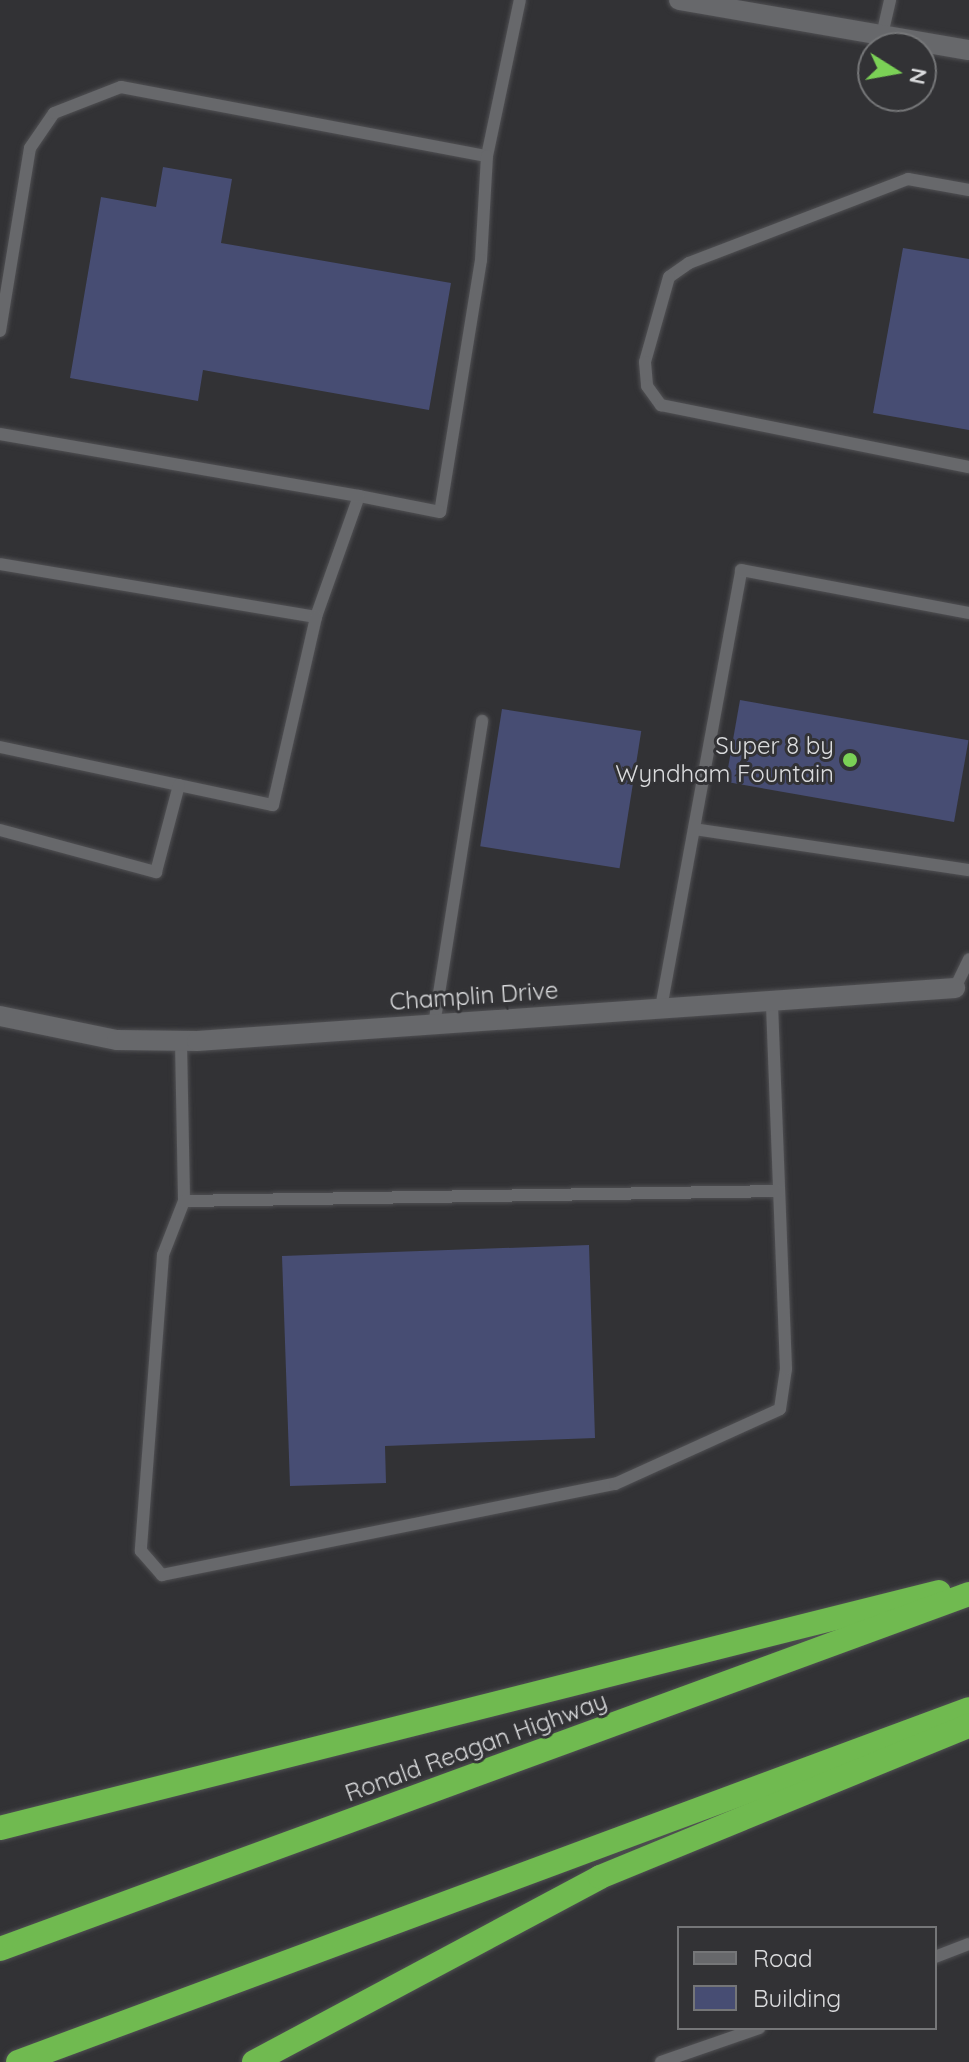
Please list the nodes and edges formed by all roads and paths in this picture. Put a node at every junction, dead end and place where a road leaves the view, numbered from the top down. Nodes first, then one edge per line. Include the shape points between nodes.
1 (520, 0) edge
2 (679, 0) edge
3 (890, 0) edge
4 (865, 32) edge
5 (883, 32) edge
6 (937, 44) edge
7 (969, 50) edge
8 (487, 156) junction
9 (969, 190) edge
10 (0, 331) edge
11 (0, 434) edge
12 (969, 467) edge
13 (359, 496) junction
14 (0, 564) edge
15 (969, 613) edge
16 (316, 617) junction
17 (482, 721) dead end
18 (0, 747) edge
19 (179, 785) junction
20 (694, 829) junction
21 (0, 830) edge
22 (969, 870) edge
23 (969, 959) edge
24 (962, 987) edge
25 (772, 1001) junction
26 (661, 1008) junction
27 (0, 1016) edge
28 (434, 1025) junction
29 (181, 1042) junction
30 (779, 1191) junction
31 (184, 1201) junction
32 (969, 1586) edge
33 (969, 1594) edge
34 (969, 1709) edge
35 (969, 1726) edge
36 (0, 1828) edge
37 (969, 1944) edge
38 (0, 1949) edge
39 (937, 1956) edge
40 (753, 2030) edge
41 (18, 2062) edge
42 (254, 2062) edge
43 (661, 2062) edge

1 - 8 lane
2 - 4 street
3 - 5 lane
6 - 7 street
8 - 10 lane via 121,87 54,113 30,148
8 - 13 lane via 481,260 440,512
9 - 12 lane via 908,179 689,263 669,277 645,362 647,386 661,405
11 - 13 lane
13 - 16 lane
14 - 16 lane
15 - 20 lane via 741,570
16 - 19 lane via 273,805
17 - 28 lane
18 - 19 lane
19 - 21 lane via 156,872
20 - 22 lane
20 - 26 lane
23 - 24 lane
24 - 25 street, Champlin Drive
25 - 26 street, Champlin Drive
25 - 30 lane
26 - 28 street, Champlin Drive
27 - 29 street, Champlin Drive via 63,1033
28 - 29 street, Champlin Drive
29 - 31 lane
30 - 31 lane
30 - 31 lane via 786,1369 780,1409 615,1484 162,1575 141,1551 163,1255
32 - 36 highway
33 - 38 highway, Ronald Reagan Highway
34 - 41 highway
35 - 42 highway via 600,1877
37 - 39 lane
40 - 43 lane

